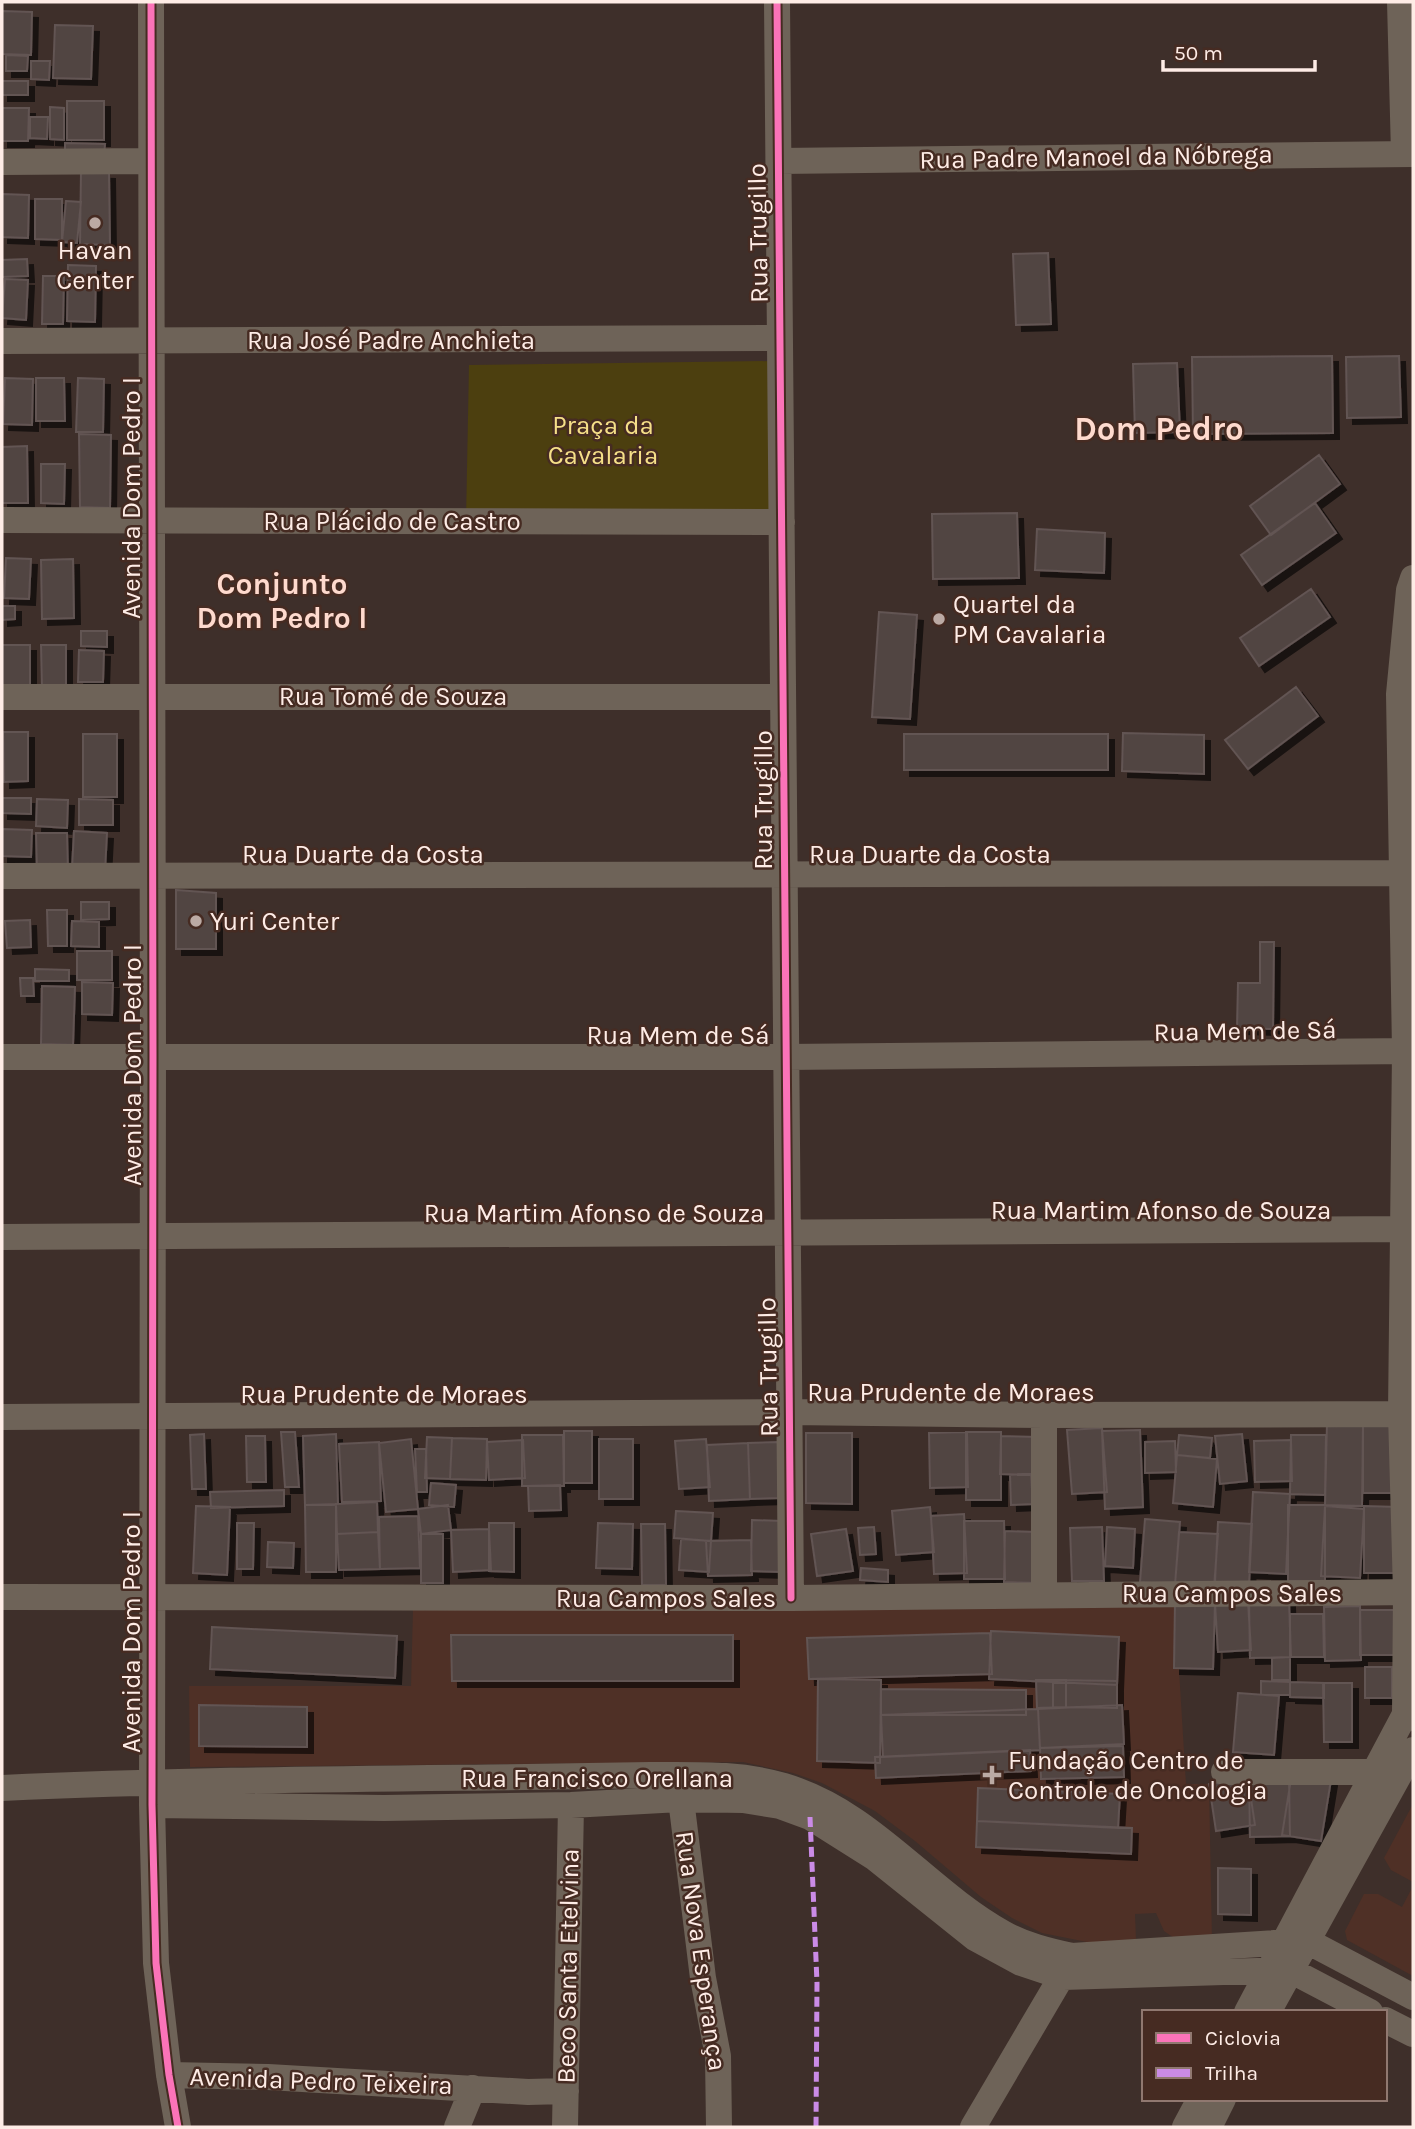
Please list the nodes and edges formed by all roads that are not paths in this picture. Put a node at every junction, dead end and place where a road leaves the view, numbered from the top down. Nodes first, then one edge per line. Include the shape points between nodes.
1 (150, 2) edge
2 (777, 2) edge
3 (1401, 2) edge
4 (1409, 154) edge
5 (151, 161) junction
6 (779, 161) junction
7 (2, 162) edge
8 (780, 338) junction
9 (2, 341) edge
10 (152, 341) junction
11 (2, 520) edge
12 (152, 520) junction
13 (782, 522) junction
14 (1413, 578) edge
15 (1406, 694) edge
16 (152, 696) junction
17 (2, 697) edge
18 (783, 697) junction
19 (1407, 874) edge
20 (153, 875) junction
21 (2, 876) edge
22 (785, 876) junction
23 (1409, 1051) edge
24 (153, 1056) junction
25 (786, 1056) junction
26 (2, 1057) edge
27 (1408, 1229) edge
28 (788, 1232) junction
29 (153, 1236) junction
30 (2, 1237) edge
31 (790, 1412) junction
32 (1407, 1414) edge
33 (1044, 1415) junction
34 (2, 1417) edge
35 (152, 1417) junction
36 (1410, 1592) edge
37 (1044, 1595) junction
38 (152, 1596) junction
39 (2, 1597) edge
40 (791, 1598) junction
41 (1411, 1710) edge
42 (1413, 1749) edge
43 (1224, 1772) dead end
44 (1375, 1772) junction
45 (679, 1787) junction
46 (2, 1788) edge
47 (152, 1793) junction
48 (571, 1805) junction
49 (1296, 1942) junction
50 (1068, 1966) junction
51 (1279, 1970) junction
52 (1413, 1997) edge
53 (1249, 2010) edge
54 (1269, 2010) edge
55 (1366, 2010) edge
56 (1387, 2021) edge
57 (1413, 2034) edge
58 (169, 2075) junction
59 (473, 2088) junction
60 (566, 2091) junction
61 (1200, 2101) edge
62 (1221, 2101) edge
63 (1194, 2126) edge
64 (178, 2127) edge
65 (457, 2127) edge
66 (565, 2127) edge
67 (719, 2127) edge
68 (973, 2127) edge

1 - 5 street, Avenida Dom Pedro I
2 - 6 street, Rua Trugillo
3 - 4 street
4 - 6 street, Rua Padre Manoel da Nóbrega
5 - 7 street
5 - 10 street, Avenida Dom Pedro I
6 - 8 street, Rua Trugillo
8 - 10 street, Rua José Padre Anchieta
8 - 13 street, Rua Trugillo
9 - 10 street, Rua José Padre Anchieta
10 - 12 street, Avenida Dom Pedro I
11 - 12 street, Rua Plácido de Castro
12 - 13 street, Rua Plácido de Castro
12 - 16 street, Avenida Dom Pedro I
13 - 18 street, Rua Trugillo
14 - 15 street
15 - 19 street
16 - 17 street, Rua Tomé de Souza
16 - 18 street, Rua Tomé de Souza
16 - 20 street, Avenida Dom Pedro I
18 - 22 street, Rua Trugillo
19 - 22 street, Rua Duarte da Costa
19 - 23 street
20 - 21 street, Rua Duarte da Costa
20 - 22 street, Rua Duarte da Costa
20 - 24 street, Avenida Dom Pedro I
22 - 25 street, Rua Trugillo
23 - 25 street, Rua Mem de Sá
23 - 27 street
24 - 25 street, Rua Mem de Sá
24 - 26 street, Rua Mem de Sá
24 - 29 street, Avenida Dom Pedro I
25 - 28 street, Rua Trugillo
27 - 28 street, Rua Martim Afonso de Souza
27 - 32 street
28 - 29 street, Rua Martim Afonso de Souza
28 - 31 street, Rua Trugillo
29 - 30 street, Rua Martim Afonso de Souza
29 - 35 street, Avenida Dom Pedro I
31 - 33 street, Rua Prudente de Moraes
31 - 35 street, Rua Prudente de Moraes
31 - 40 street, Rua Trugillo
32 - 33 street, Rua Prudente de Moraes
32 - 36 street
33 - 37 street
34 - 35 street, Rua Prudente de Moraes
35 - 38 street, Avenida Dom Pedro I
36 - 37 street, Rua Campos Sales
36 - 41 street
37 - 40 street, Rua Campos Sales
38 - 39 street, Rua Campos Sales
38 - 40 street, Rua Campos Sales
38 - 47 street, Avenida Dom Pedro I
41 - 44 street
42 - 49 street
43 - 44 street
44 - 49 street
45 - 47 street, Rua Francisco Orellana
45 - 48 street, Rua Francisco Orellana
45 - 50 street, Rua Francisco Orellana via 742,1777 782,1796 812,1796 878,1836 953,1899 1003,1933
45 - 67 street, Rua Nova Esperança via 703,1978 718,2056
46 - 47 street
47 - 48 street, Rua Francisco Orellana via 384,1808
47 - 58 street, Avenida Dom Pedro I via 156,1963
48 - 60 street, Beco Santa Etelvina
49 - 50 street, Rua Francisco Orellana
49 - 51 street
49 - 52 street
50 - 51 street, Rua Francisco Orellana
50 - 68 street
51 - 53 street
51 - 54 street
51 - 55 street
56 - 57 street
58 - 59 street, Avenida Pedro Teixeira
58 - 64 street, Avenida Dom Pedro I
59 - 60 street, Avenida Pedro Teixeira
59 - 65 street
60 - 66 street, Beco Santa Etelvina
61 - 63 street
62 - 63 street

